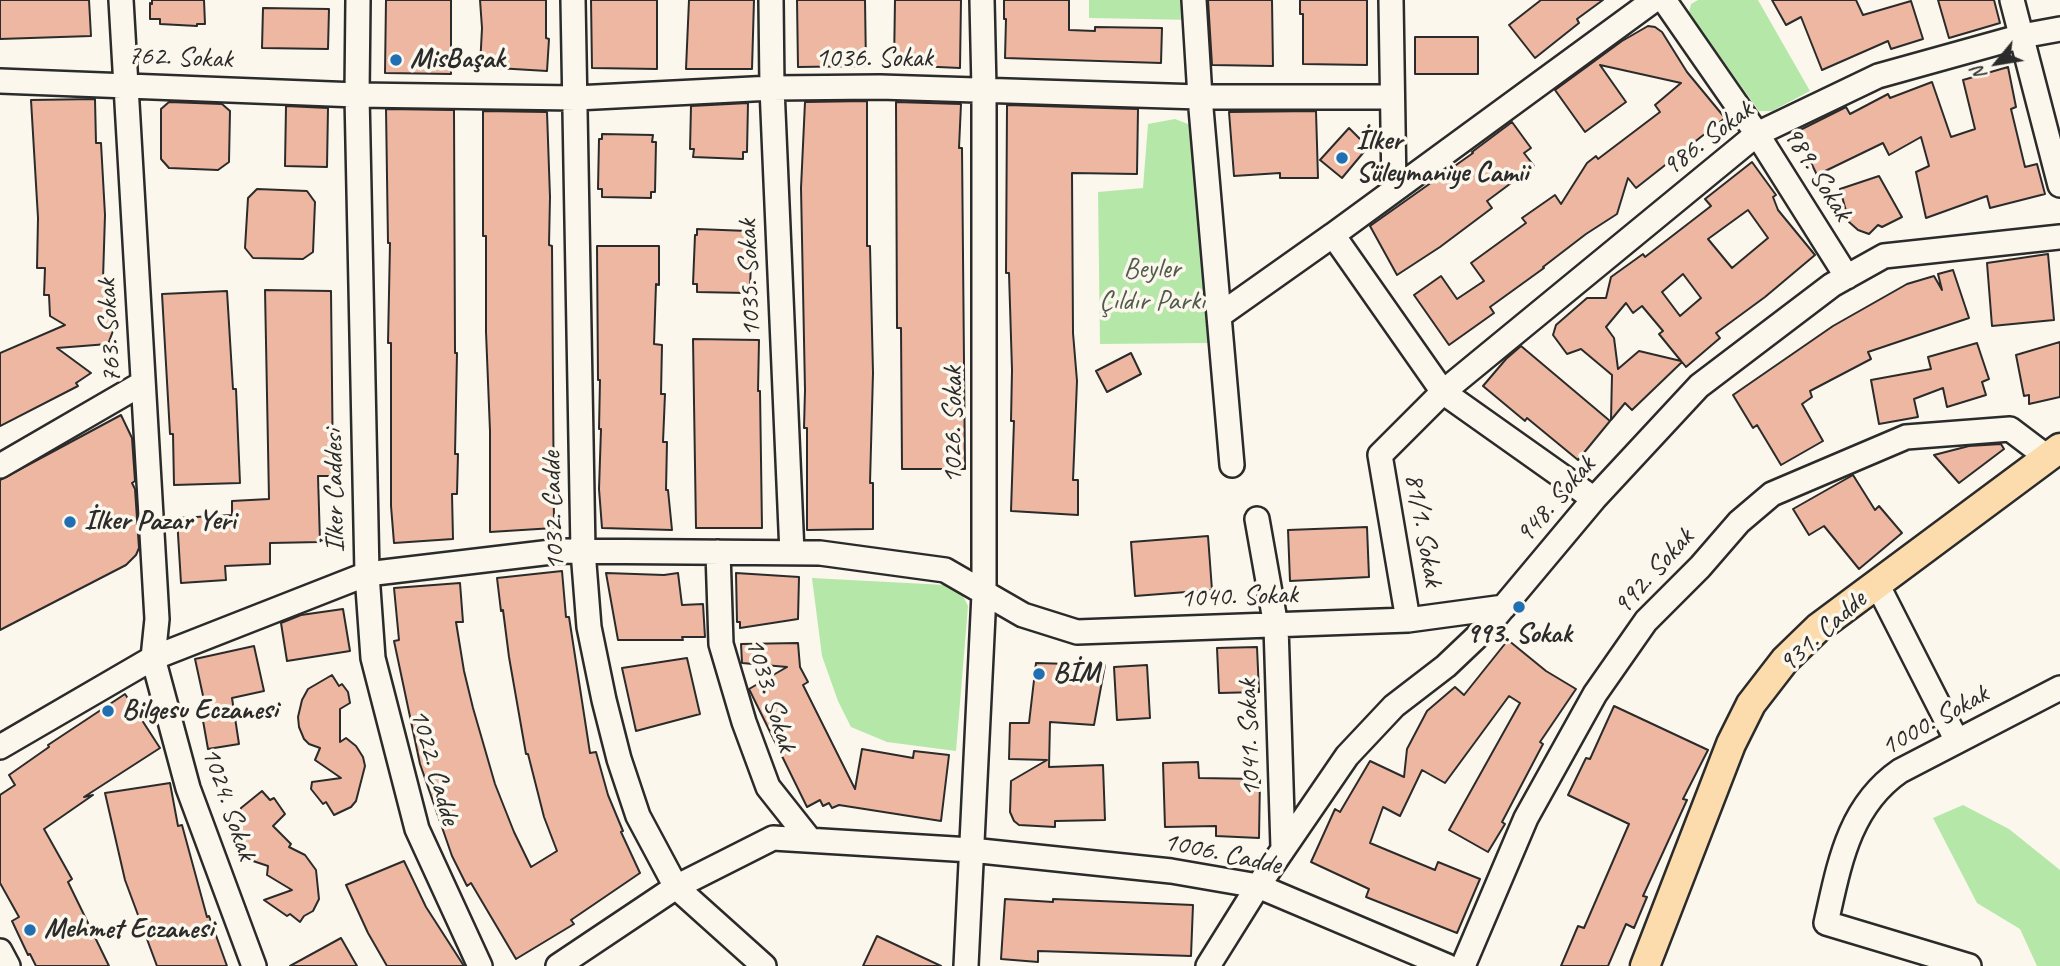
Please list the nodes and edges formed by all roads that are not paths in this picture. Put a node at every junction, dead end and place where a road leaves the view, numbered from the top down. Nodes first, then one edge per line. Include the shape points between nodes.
1 (121, 0) edge
2 (358, 0) edge
3 (573, 0) edge
4 (771, 0) edge
5 (982, 0) edge
6 (1194, 0) edge
7 (1391, 0) edge
8 (1654, 0) edge
9 (1664, 0) edge
10 (2012, 0) edge
11 (2060, 29) edge
12 (2022, 36) junction
13 (0, 81) edge
14 (126, 86) junction
15 (772, 88) junction
16 (984, 89) junction
17 (357, 95) junction
18 (1200, 97) junction
19 (1391, 97) junction
20 (576, 98) junction
21 (1757, 134) junction
22 (2060, 185) edge
23 (1394, 189) junction
24 (1333, 235) junction
25 (2060, 237) edge
26 (1847, 277) junction
27 (1220, 315) junction
28 (143, 383) junction
29 (1443, 392) junction
30 (2053, 452) edge
31 (1232, 465) dead end
32 (0, 466) edge
33 (1594, 499) junction
34 (1257, 519) dead end
35 (583, 551) junction
36 (718, 552) junction
37 (792, 553) junction
38 (367, 574) junction
39 (1877, 584) junction
40 (984, 594) junction
41 (1504, 607) junction
42 (1408, 620) junction
43 (1276, 626) junction
44 (153, 658) junction
45 (2060, 688) edge
46 (1957, 741) junction
47 (0, 747) edge
48 (810, 840) junction
49 (1283, 848) junction
50 (971, 850) junction
51 (1258, 886) junction
52 (676, 887) junction
53 (0, 951) edge
54 (8, 966) edge
55 (254, 966) edge
56 (480, 966) edge
57 (558, 966) edge
58 (764, 966) edge
59 (966, 966) edge
60 (1208, 966) edge
61 (1447, 966) edge
62 (1463, 966) edge
63 (1645, 966) edge
64 (1969, 966) edge

1 - 14 street, 763. Sokak
2 - 17 street, İlker Caddesi
3 - 20 street, 1032. Cadde
4 - 15 street, 1035. Sokak
5 - 16 street, 1026. Sokak
6 - 18 street
7 - 19 street
8 - 23 street
9 - 21 street, 989. Sokak
10 - 12 street
11 - 12 street, 986. Sokak
12 - 21 street, 986. Sokak via 1878,76
12 - 22 street
13 - 14 street, 762. Sokak
14 - 17 street, 762. Sokak
14 - 28 street, 763. Sokak
15 - 16 street, 1036. Sokak
15 - 20 street, 1036. Sokak
15 - 37 street, 1035. Sokak
16 - 18 street, 1036. Sokak
16 - 40 street, 1026. Sokak
17 - 20 street, 1036. Sokak
17 - 38 street, İlker Caddesi
18 - 19 street, 1036. Sokak
18 - 27 street
19 - 23 street
20 - 35 street, 1032. Cadde
21 - 26 street, 989. Sokak
21 - 29 street, 986. Sokak
23 - 24 street
24 - 27 street
24 - 29 street
25 - 26 street, 948. Sokak via 1884,256
26 - 33 street, 948. Sokak via 1699,386
27 - 31 street
28 - 32 street
28 - 44 street, 763. Sokak via 156,619
29 - 33 street
29 - 42 street, 81/1. Sokak via 1380,455
30 - 39 main road, 931. Cadde
30 - 62 street, 992. Sokak via 2010,429 1906,437 1772,494 1739,522 1646,621 1595,694 1526,818
33 - 41 street, 948. Sokak
34 - 43 street, 1041. Sokak
35 - 36 street, 1040. Sokak
35 - 38 street, 1040. Sokak
35 - 52 street, 1032. Cadde via 589,627 619,759 638,816
36 - 37 street, 1040. Sokak
36 - 48 street, 1033. Sokak via 721,643 744,722 768,787
37 - 40 street, 1040. Sokak via 944,570
38 - 44 street, İlker Caddesi
38 - 56 street, 1022. Cadde via 373,658 416,829
39 - 46 street
39 - 63 main road, 931. Cadde via 1818,628 1751,704 1731,744
40 - 43 street, 1040. Sokak via 1023,615 1077,632
40 - 50 street, 1026. Sokak
41 - 42 street, 1040. Sokak
41 - 49 street, 948. Sokak via 1446,666 1394,706 1347,756
42 - 43 street, 1040. Sokak
43 - 49 street, 1041. Sokak
44 - 47 street, İlker Caddesi
44 - 55 street, 1024. Sokak via 188,788
45 - 46 street, 1000. Sokak
46 - 64 street, 1000. Sokak via 1900,771 1864,804 1841,857 1826,923
48 - 50 street
48 - 52 street via 773,838
49 - 51 street, 948. Sokak
50 - 51 street, 1006. Cadde
50 - 59 street, 1026. Sokak
51 - 60 street, 948. Sokak
51 - 61 street, 1006. Cadde
52 - 57 street
52 - 58 street, 1032. Cadde
53 - 54 street

